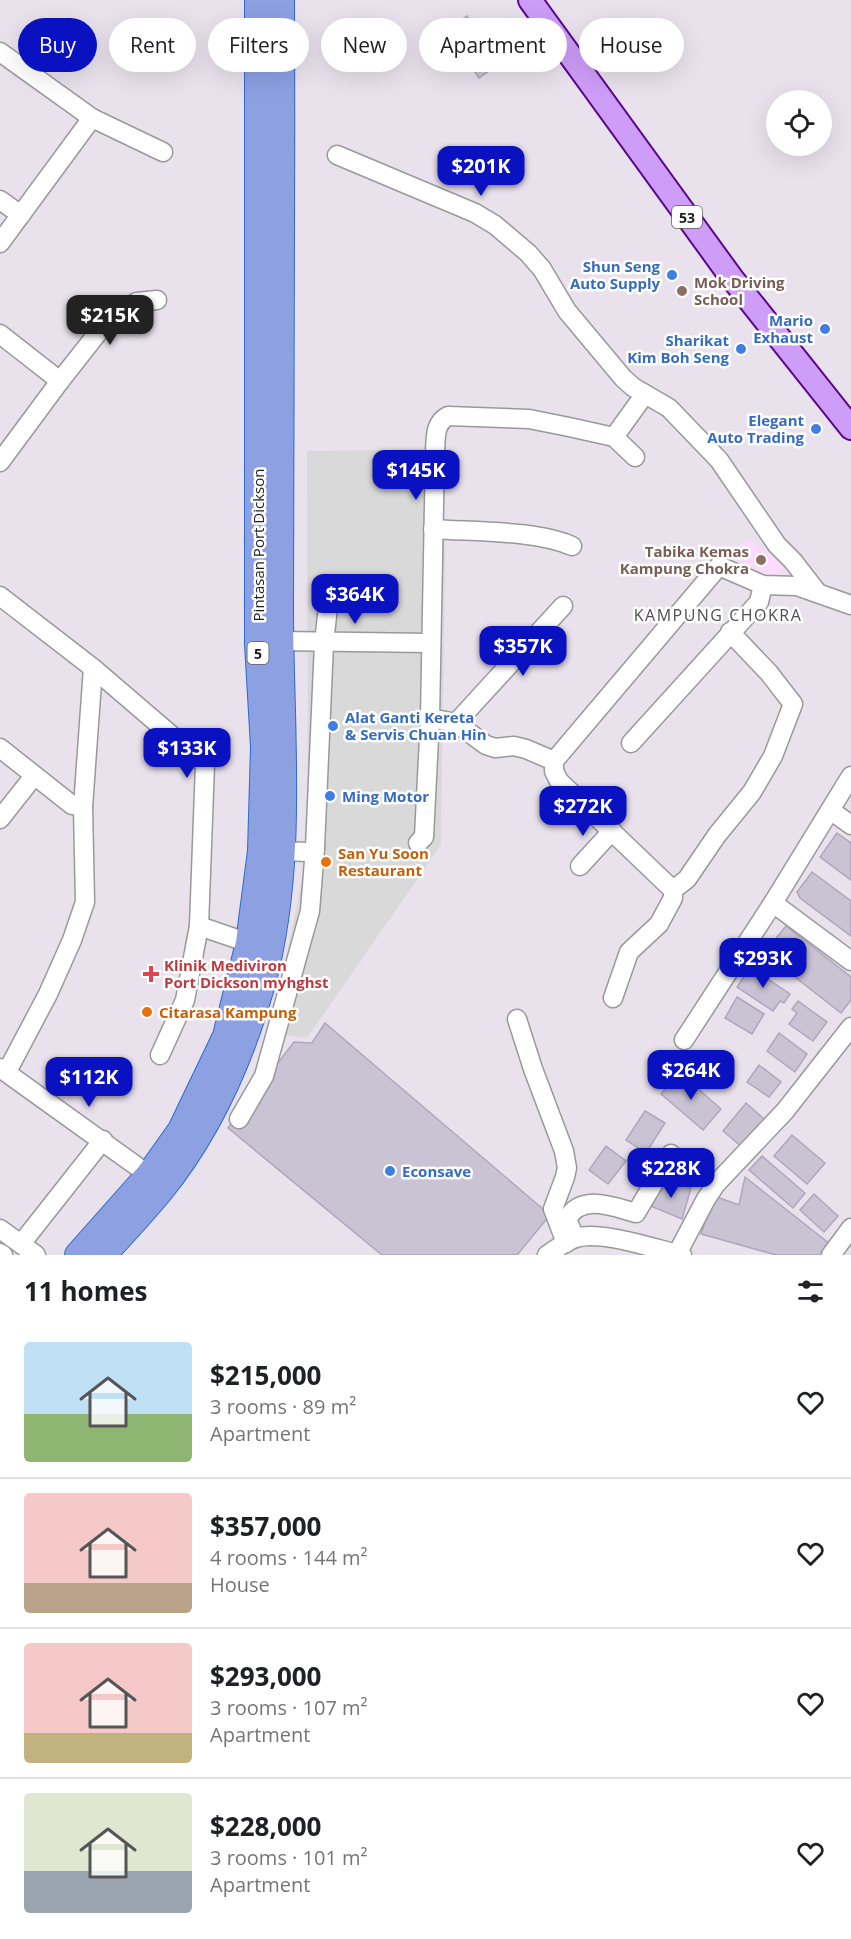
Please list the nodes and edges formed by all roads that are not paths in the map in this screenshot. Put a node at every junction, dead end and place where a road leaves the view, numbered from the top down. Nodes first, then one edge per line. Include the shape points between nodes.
1 (258, 0) edge
2 (281, 0) edge
3 (530, 0) edge
4 (0, 52) edge
5 (92, 118) junction
6 (163, 152) dead end
7 (337, 155) dead end
8 (0, 200) edge
9 (21, 215) junction
10 (0, 243) edge
11 (157, 300) dead end
12 (0, 334) edge
13 (60, 381) junction
14 (645, 394) junction
15 (851, 428) edge
16 (614, 437) junction
17 (635, 457) dead end
18 (0, 462) edge
19 (433, 529) junction
20 (572, 546) dead end
21 (259, 567) junction
22 (763, 585) junction
23 (817, 592) junction
24 (0, 596) edge
25 (851, 604) edge
26 (563, 606) dead end
27 (327, 607) dead end
28 (730, 632) junction
29 (280, 641) junction
30 (324, 643) junction
31 (430, 643) junction
32 (93, 668) junction
33 (430, 718) junction
34 (456, 723) junction
35 (631, 743) dead end
36 (264, 747) junction
37 (0, 748) edge
38 (554, 761) junction
39 (34, 776) junction
40 (851, 776) edge
41 (83, 807) junction
42 (830, 810) junction
43 (0, 819) edge
44 (851, 825) edge
45 (612, 831) junction
46 (418, 843) dead end
47 (315, 848) junction
48 (281, 851) junction
49 (580, 866) dead end
50 (673, 890) junction
51 (773, 903) junction
52 (199, 926) junction
53 (259, 944) junction
54 (851, 961) edge
55 (613, 998) dead end
56 (517, 1019) dead end
57 (851, 1027) edge
58 (684, 1040) dead end
59 (159, 1055) dead end
60 (4, 1072) edge
61 (239, 1119) dead end
62 (103, 1140) junction
63 (671, 1154) dead end
64 (149, 1175) junction
65 (851, 1228) edge
66 (0, 1229) edge
67 (570, 1241) junction
68 (21, 1244) junction
69 (680, 1254) edge
70 (36, 1255) edge
71 (78, 1255) edge
72 (103, 1255) edge
73 (547, 1255) edge
74 (831, 1255) edge

1 - 21 highway, Pintasan Port Dickson / 5
2 - 29 highway, Pintasan Port Dickson / 5
3 - 15 main road, 53 via 731,277
4 - 5 street
5 - 6 street
5 - 9 street
7 - 14 street via 495,225 528,253 567,311 623,378
8 - 9 street
9 - 10 street
11 - 13 street via 137,302 111,316
12 - 13 street
13 - 18 street
14 - 16 street
14 - 23 street via 669,408 719,460 777,545
16 - 17 street
16 - 19 street via 529,419 444,417 436,432
19 - 20 street via 540,536
19 - 31 street
21 - 29 highway via 266,632 271,639
21 - 36 highway, Pintasan Port Dickson / 5 via 258,644
22 - 23 street via 797,586
22 - 28 street via 759,602
22 - 38 street via 719,566
23 - 25 street
24 - 32 street
26 - 34 street
27 - 30 street
28 - 35 street
28 - 50 street via 770,673 793,704 773,756 752,792 687,879
29 - 30 street
29 - 36 highway via 272,646 269,655 269,713
29 - 48 highway, Pintasan Port Dickson / 5
30 - 31 street
30 - 47 street
31 - 33 street
32 - 41 street
32 - 52 street via 205,764
33 - 34 street
33 - 46 street via 424,837
34 - 38 street via 486,745 514,746
36 - 53 highway, Pintasan Port Dickson / 5
37 - 39 street
38 - 45 street via 559,781
39 - 41 street via 72,805
39 - 43 street
40 - 42 street
41 - 60 street via 85,902 52,983
42 - 44 street
42 - 51 street
45 - 49 street
45 - 50 street
47 - 48 street via 308,852
47 - 61 street via 310,911 264,1076
48 - 53 highway, Pintasan Port Dickson / 5 via 278,897
50 - 55 street via 673,898 659,924 629,952
51 - 54 street
51 - 58 street
52 - 53 street
52 - 59 street via 185,1000
53 - 64 highway, Pintasan Port Dickson / 5 via 226,1036 181,1130
53 - 72 highway, Pintasan Port Dickson / 5 via 256,1001 225,1088 161,1189
56 - 67 street via 564,1151 567,1168 553,1209
57 - 69 street via 785,1111 716,1184
60 - 62 street
62 - 64 street
62 - 68 street
63 - 67 street via 636,1213 594,1202 572,1211 567,1219
64 - 71 highway, Pintasan Port Dickson / 5
65 - 74 street
66 - 68 street
67 - 69 street via 590,1235 608,1237
67 - 73 street
68 - 70 street

